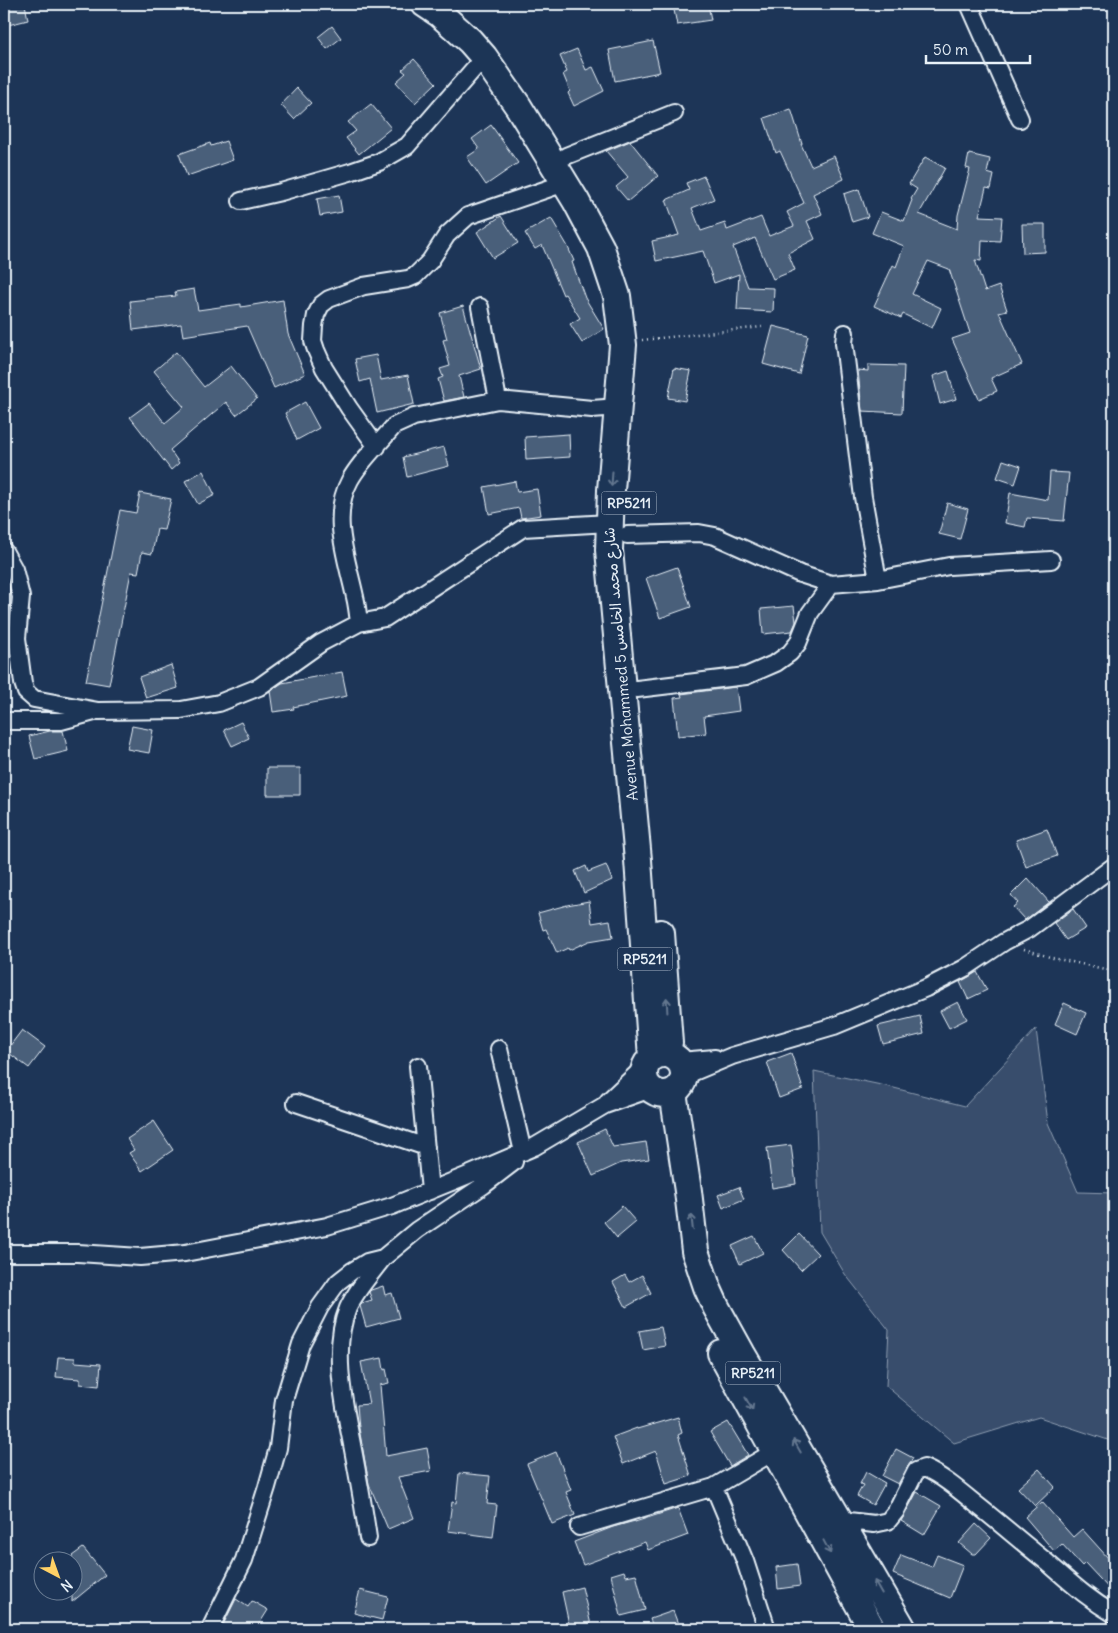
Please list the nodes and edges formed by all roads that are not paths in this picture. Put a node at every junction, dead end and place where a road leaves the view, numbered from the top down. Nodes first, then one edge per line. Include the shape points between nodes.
1 (425, 4) edge
2 (454, 4) edge
3 (969, 4) edge
4 (484, 57) junction
5 (674, 113) dead end
6 (1020, 119) dead end
7 (566, 156) junction
8 (565, 183) junction
9 (241, 202) dead end
10 (480, 307) dead end
11 (846, 333) dead end
12 (498, 400) junction
13 (618, 407) junction
14 (377, 447) junction
15 (618, 529) junction
16 (4, 551) edge
17 (1051, 560) dead end
18 (878, 580) junction
19 (831, 584) junction
20 (359, 623) junction
21 (637, 688) junction
22 (98, 711) junction
23 (4, 721) edge
24 (1114, 866) edge
25 (499, 1049) dead end
26 (418, 1066) dead end
27 (664, 1074) junction
28 (296, 1103) dead end
29 (605, 1105) junction
30 (426, 1147) junction
31 (529, 1149) junction
32 (430, 1191) junction
33 (4, 1253) edge
34 (383, 1258) junction
35 (776, 1451) junction
36 (714, 1487) junction
37 (840, 1520) junction
38 (579, 1528) dead end
39 (368, 1538) dead end
40 (1114, 1614) edge
41 (210, 1629) edge
42 (767, 1629) edge
43 (871, 1629) edge
44 (903, 1629) edge

1 - 4 main road, Avenue Mohammed 5 شارع محمد الخامس / RP5211 via 454,26
2 - 7 main road, Avenue Mohammed 5 شارع محمد الخامس / RP5211 via 502,53
3 - 6 street
4 - 8 main road, Avenue Mohammed 5 شارع محمد الخامس / RP5211
4 - 9 street via 407,146 379,162 350,172
5 - 7 street
7 - 15 main road, Avenue Mohammed 5 شارع محمد الخامس / RP5211 via 618,252 633,297 638,341
8 - 13 main road, Avenue Mohammed 5 شارع محمد الخامس / RP5211 via 601,248 617,296 623,345
8 - 14 street via 468,216 447,235 430,261 415,276 355,289 321,305 314,326 316,350 349,408
10 - 12 street
11 - 18 street via 844,343 863,497
12 - 13 street via 592,409
12 - 14 street via 408,419 394,426
13 -> 15 main road, Avenue Mohammed 5 شارع محمد الخامس / RP5211
14 - 20 street via 356,470 342,501 344,554
15 - 19 street via 715,536 800,574
15 - 20 street via 523,528 385,618
15 - 21 main road, Avenue Mohammed 5 شارع محمد الخامس / RP5211 via 627,569
15 - 27 main road, Avenue Mohammed 5 شارع محمد الخامس / RP5211 via 611,578 638,860
16 - 22 street via 14,569 21,597 17,638 26,692 34,699
17 - 18 street via 949,566
18 - 19 street
19 - 21 street via 810,613 798,643 776,663 746,676
20 - 22 street via 321,643 259,687 219,703 181,710
27 -> 21 main road, Avenue Mohammed 5 شارع محمد الخامس / RP5211 via 665,981
22 - 23 street via 61,720
24 - 27 street via 1029,929 926,988 834,1026
25 - 31 street
26 - 30 street
27 - 29 street
27 - 29 street
27 -> 35 main road, Avenue Mohammed 5 شارع محمد الخامس / RP5211 via 679,1256 685,1278
37 -> 27 main road, Avenue Mohammed 5 شارع محمد الخامس / RP5211 via 742,1354 703,1279 695,1251 688,1191
28 - 30 street
29 - 31 street
30 - 32 street
31 - 32 street
31 - 34 street
32 - 33 street via 327,1226 185,1253 140,1256
34 - 39 street via 348,1309 340,1345 341,1380
34 - 41 street via 367,1262 338,1282 320,1307 301,1344 284,1400 278,1448 256,1525 244,1560
35 - 36 street
35 -> 43 main road, Avenue Mohammed 5 شارع محمد الخامس / RP5211
36 - 38 street
36 - 42 street via 745,1561
37 - 40 street via 874,1524 888,1521 916,1471 924,1468 975,1503 1076,1589
44 -> 37 main road, Avenue Mohammed 5 شارع محمد الخامس / RP5211

